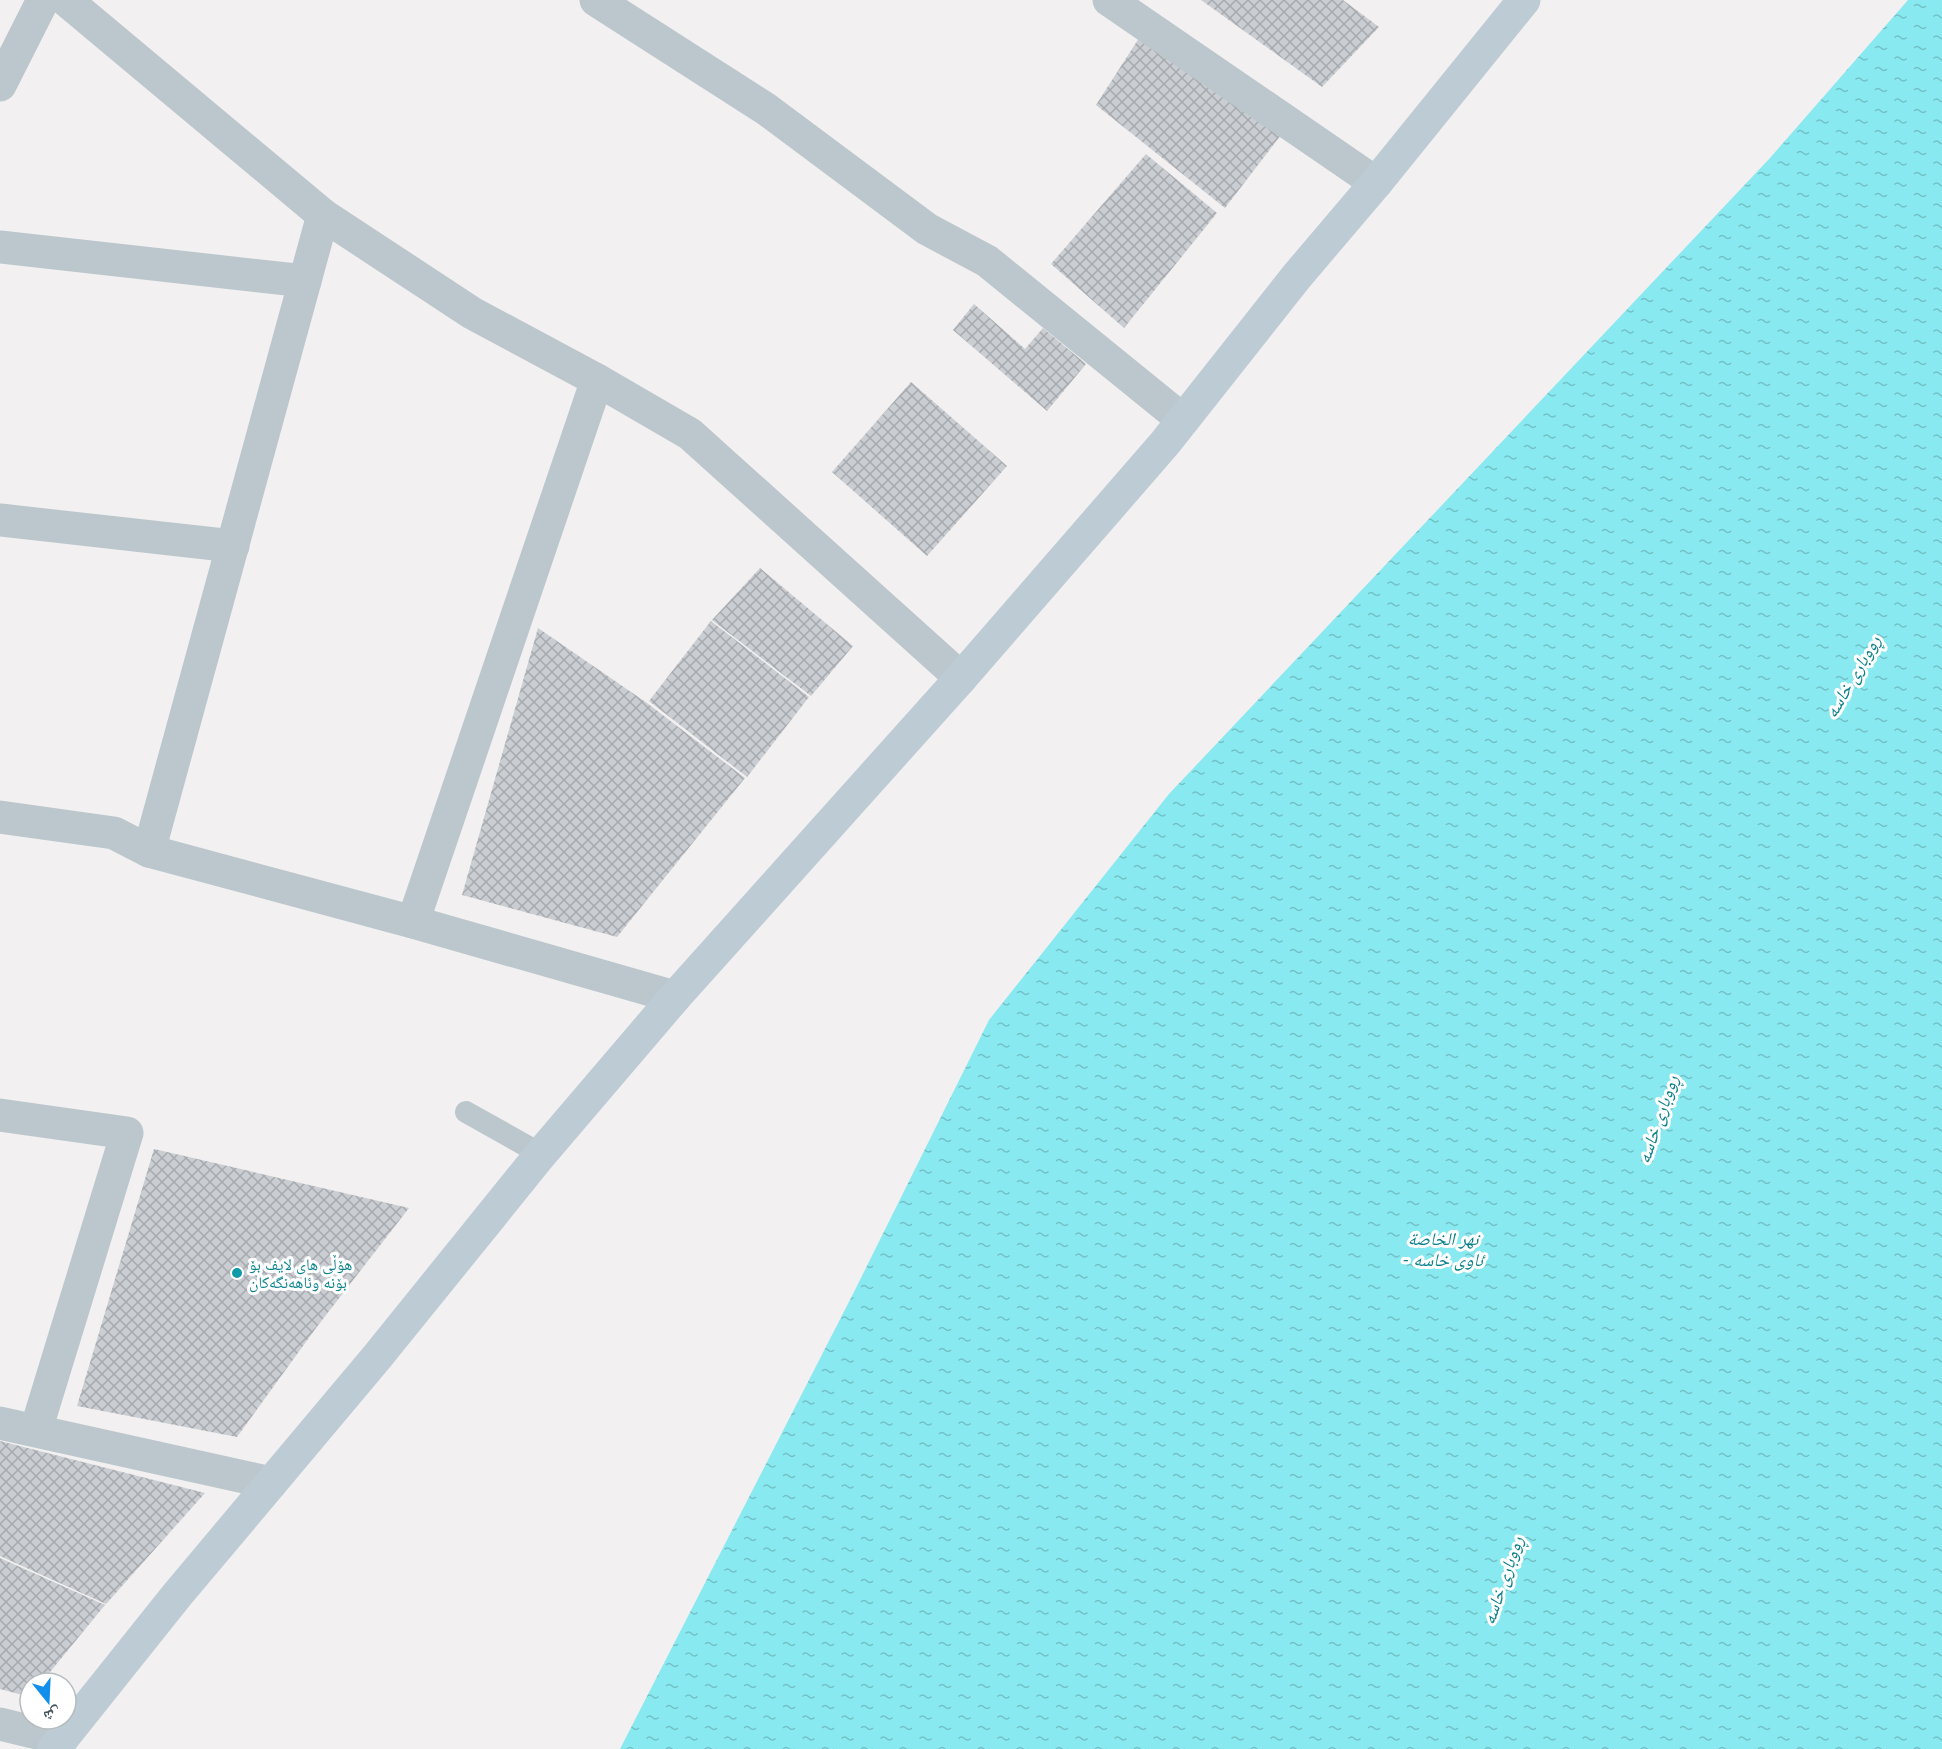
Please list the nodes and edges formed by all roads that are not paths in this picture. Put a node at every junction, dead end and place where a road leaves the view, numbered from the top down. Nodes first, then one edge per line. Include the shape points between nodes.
1 (44, 0) edge
2 (66, 0) edge
3 (89, 0) edge
4 (596, 0) edge
5 (1109, 0) edge
6 (1524, 0) edge
7 (120, 45) junction
8 (0, 85) edge
9 (1376, 183) junction
10 (323, 215) junction
11 (0, 247) edge
12 (305, 281) junction
13 (597, 381) junction
14 (1182, 420) junction
15 (0, 520) edge
16 (233, 546) junction
17 (961, 678) junction
18 (0, 817) edge
19 (149, 851) junction
20 (413, 922) junction
21 (675, 997) junction
22 (466, 1112) dead end
23 (0, 1115) edge
24 (541, 1154) junction
25 (0, 1422) edge
26 (36, 1430) junction
27 (271, 1483) junction
28 (0, 1724) edge
29 (58, 1744) edge

1 - 8 street
2 - 7 street
3 - 7 street
4 - 14 street via 766,109 927,229 987,261
5 - 9 street
6 - 9 street
7 - 10 street
9 - 14 street
10 - 12 street
10 - 13 street via 472,313
11 - 12 street
12 - 16 street
13 - 17 street via 690,435
13 - 20 street
14 - 17 street
15 - 16 street
16 - 19 street
17 - 21 street
18 - 19 street via 114,833
19 - 20 street
20 - 21 street
21 - 24 street
22 - 24 lane
23 - 26 street via 128,1133
24 - 27 street
25 - 26 street
26 - 27 street
27 - 29 street
28 - 29 street

